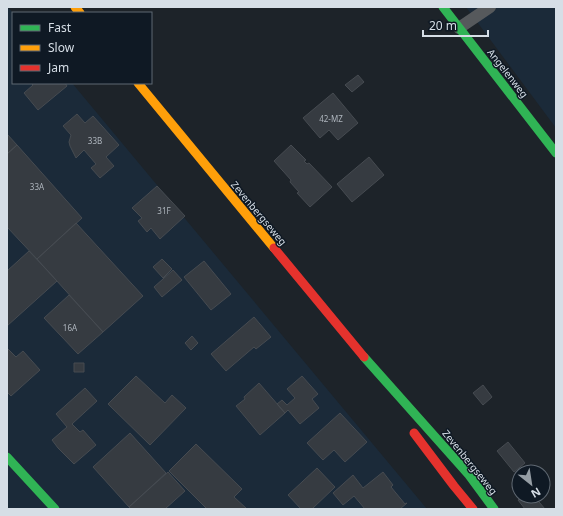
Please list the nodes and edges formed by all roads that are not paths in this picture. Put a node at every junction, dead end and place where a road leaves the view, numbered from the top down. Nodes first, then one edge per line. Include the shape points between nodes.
1 (443, 7) edge
2 (490, 7) edge
3 (459, 28) junction
4 (139, 84) edge
5 (556, 153) edge
6 (364, 357) junction
7 (394, 404) dead end
8 (407, 423) dead end
9 (7, 457) edge
10 (55, 509) edge
11 (473, 509) edge
12 (494, 509) edge

1 - 3 street, Angelenweg
2 - 3 lane
3 - 5 street, Angelenweg
4 - 6 street, Zevenbergseweg
6 - 7 street, Zevenbergseweg
6 - 12 street, Zevenbergseweg via 469,475
8 - 11 street
9 - 10 street

